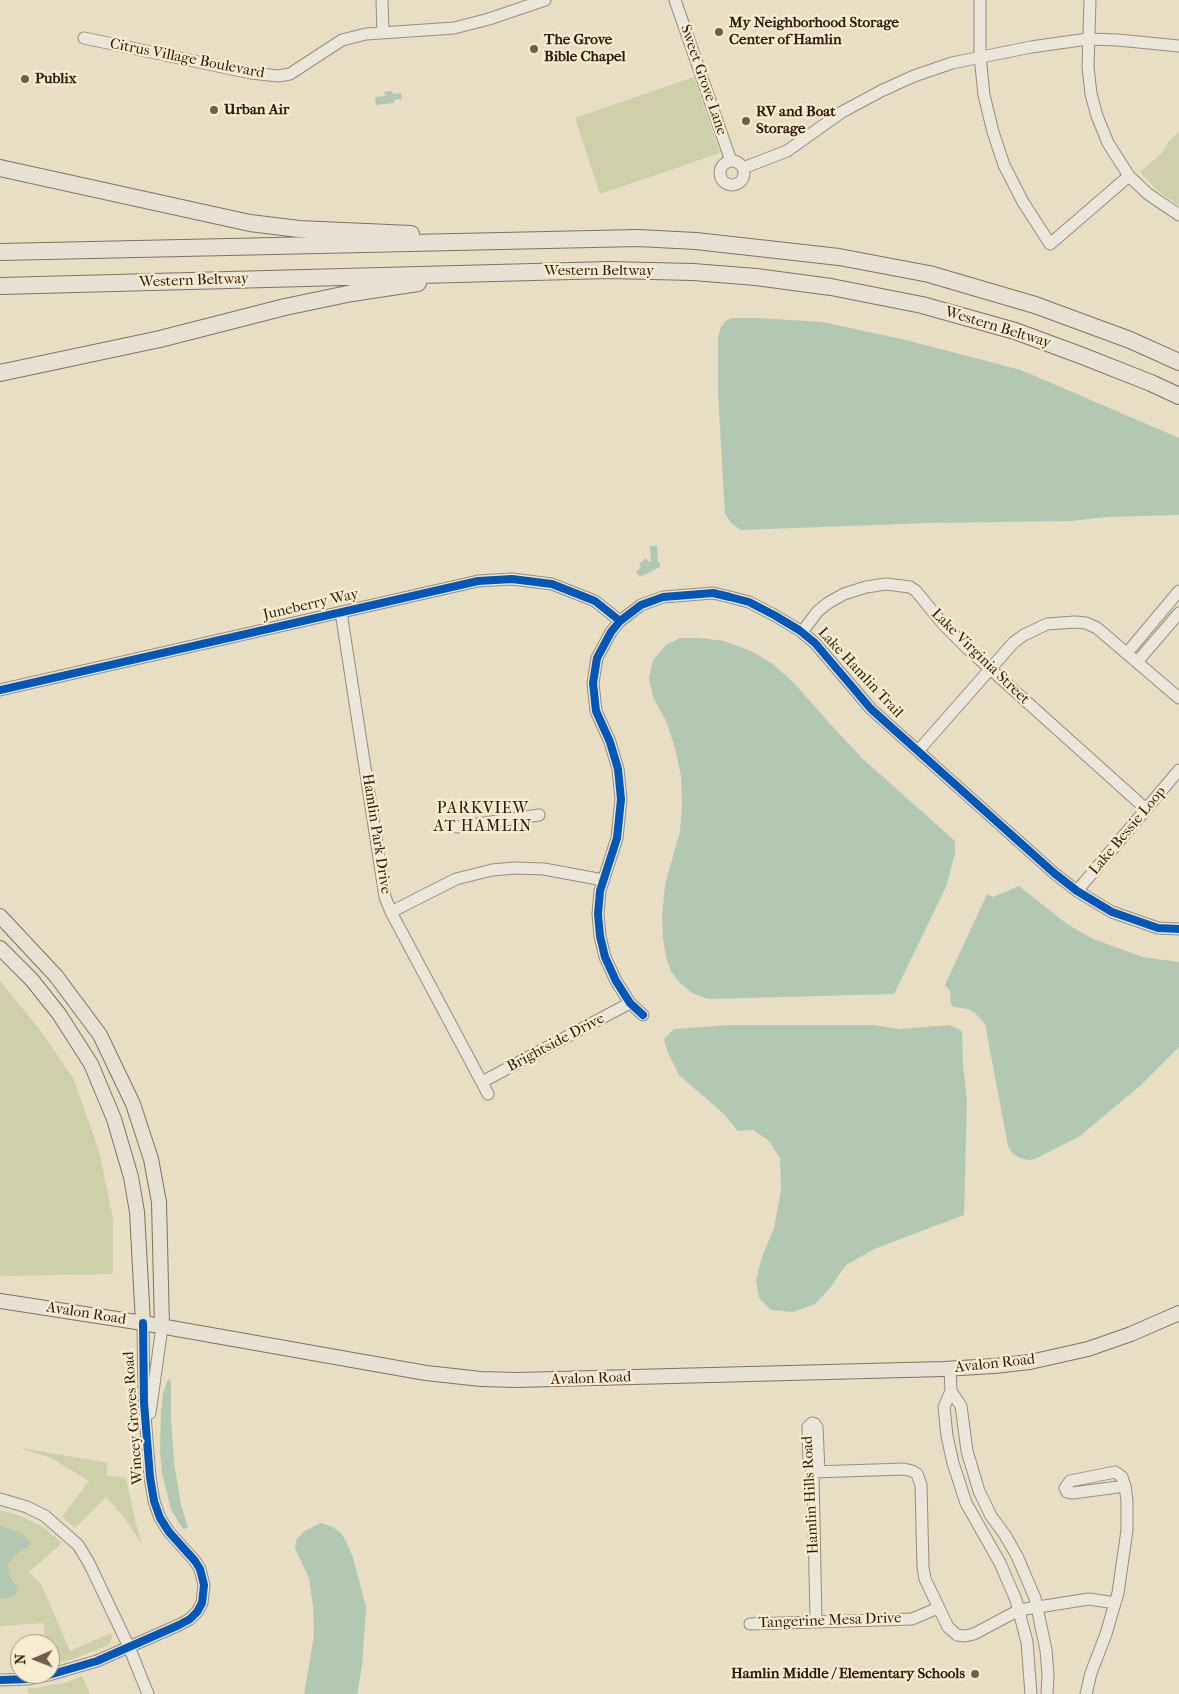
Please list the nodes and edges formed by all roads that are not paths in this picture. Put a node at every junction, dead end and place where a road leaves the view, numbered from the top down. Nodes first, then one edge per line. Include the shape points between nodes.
1 (382, 0) edge
2 (545, 0) edge
3 (675, 0) edge
4 (980, 0) edge
5 (1090, 0) edge
6 (383, 33) junction
7 (84, 38) dead end
8 (1088, 39) junction
9 (1179, 46) edge
10 (980, 56) junction
11 (731, 161) junction
12 (0, 168) edge
13 (743, 168) junction
14 (1129, 176) junction
15 (1179, 215) edge
16 (488, 240) junction
17 (0, 252) edge
18 (531, 272) junction
19 (0, 286) edge
20 (1179, 362) edge
21 (0, 373) edge
22 (1179, 396) edge
23 (1179, 591) edge
24 (342, 612) junction
25 (1179, 613) edge
26 (620, 621) junction
27 (802, 632) junction
28 (1127, 653) junction
29 (1137, 662) junction
30 (990, 670) junction
31 (0, 690) edge
32 (1179, 698) edge
33 (918, 751) junction
34 (1179, 770) edge
35 (1146, 809) junction
36 (539, 815) dead end
37 (457, 827) dead end
38 (603, 880) junction
39 (1077, 891) junction
40 (391, 912) junction
41 (0, 916) edge
42 (1179, 929) edge
43 (0, 948) edge
44 (630, 1003) junction
45 (643, 1015) dead end
46 (482, 1082) junction
47 (488, 1094) dead end
48 (0, 1301) edge
49 (1179, 1312) edge
50 (143, 1323) junction
51 (162, 1327) junction
52 (950, 1369) junction
53 (951, 1391) junction
54 (148, 1452) junction
55 (1124, 1486) dead end
56 (0, 1499) edge
57 (1115, 1603) junction
58 (1037, 1607) junction
59 (938, 1608) junction
60 (1019, 1610) junction
61 (816, 1622) junction
62 (750, 1624) dead end
63 (129, 1647) junction
64 (0, 1680) edge
65 (148, 1694) edge
66 (1031, 1694) edge
67 (1047, 1694) edge
68 (1086, 1694) edge

1 - 6 street
2 - 6 street, Citrus Village Boulevard via 489,20 454,28
3 - 11 street, Sweet Grove Lane
4 - 10 street
5 - 8 street
6 - 7 street, Citrus Village Boulevard via 342,40 290,74 278,76
8 - 9 street
8 - 10 street
8 - 14 street via 1091,94 1097,116 1108,144
10 - 13 street via 914,76 842,112 787,151
10 - 14 street via 984,95 1004,165 1050,244
11 - 13 street via 738,162
11 - 13 street via 721,170 722,178 728,183 739,182 744,176
12 - 16 highway via 250,223
14 - 15 street via 1148,194
16 - 17 highway, Western Beltway
16 - 20 highway, Western Beltway via 638,238 715,243 839,258 930,274 1035,306 1130,340
18 - 19 highway, Western Beltway
18 - 21 highway via 352,293
18 - 22 highway, Western Beltway via 693,272 840,289 922,305 1015,331
23 - 28 street
24 - 26 street, Juneberry Way via 469,582 512,579 545,583 572,591 595,601
24 - 31 street, Juneberry Way
24 - 40 street, Hamlin Park Drive via 382,881
25 - 29 street
26 - 27 street, Lake Hamlin Trail via 641,605 663,597 713,593 749,602
26 - 38 street, Lake Hamlin Trail via 600,651 593,683 596,711 618,769 621,799 617,838
27 - 30 street, Lake Virginia Street via 818,611 844,594 866,587 904,585 916,591 943,624
27 - 33 street, Lake Hamlin Trail via 871,709
28 - 29 street
28 - 30 street via 1098,628 1086,623 1063,622 1047,624 1024,635
29 - 32 street
30 - 33 street
30 - 35 street, Lake Virginia Street
33 - 39 street, Lake Hamlin Trail
34 - 35 street, Lake Bessie Loop
35 - 39 street, Lake Bessie Loop
36 - 37 street
38 - 40 street via 536,868 492,870 456,880
38 - 44 street, Lake Hamlin Trail via 598,909 600,941 613,976
39 - 42 street, Lake Hamlin Trail via 1130,919 1158,928
40 - 46 street, Hamlin Park Drive
41 - 51 main road via 56,976 100,1035 133,1104 159,1202
43 - 50 main road via 32,980 59,1014 90,1064 114,1119 137,1212
44 - 45 street, Lake Hamlin Trail
44 - 46 street, Brightside Drive
46 - 47 street, Hamlin Park Drive
48 - 50 main road, Avalon Road
49 - 52 main road, Avalon Road via 1088,1349 1030,1362
50 - 51 main road, Avalon Road
50 - 54 street, Wincey Groves Road
51 - 52 main road, Avalon Road via 380,1366 480,1379
51 - 54 street
52 - 53 street
53 - 58 street via 961,1406 965,1444 979,1491 1017,1556
53 - 60 street via 944,1407 956,1477 972,1516 1006,1576
54 - 63 street, Wincey Groves Road via 154,1501 160,1518 200,1569 204,1594 197,1612 190,1619
55 - 57 street via 1127,1530
56 - 63 street via 45,1516 78,1545 90,1563
57 - 58 street via 1089,1599
57 - 68 street
58 - 60 street
58 - 67 street via 1046,1650
59 - 60 street via 954,1634 961,1636 974,1634
59 - 61 street, Tangerine Mesa Drive via 912,1619
59 - 61 street, Hamlin Hills Road via 924,1574 921,1485 917,1474 907,1469 816,1472
60 - 66 street via 1028,1651
61 - 62 street, Tangerine Mesa Drive
63 - 64 street, Wincey Groves Road via 73,1670 28,1679
63 - 65 street

